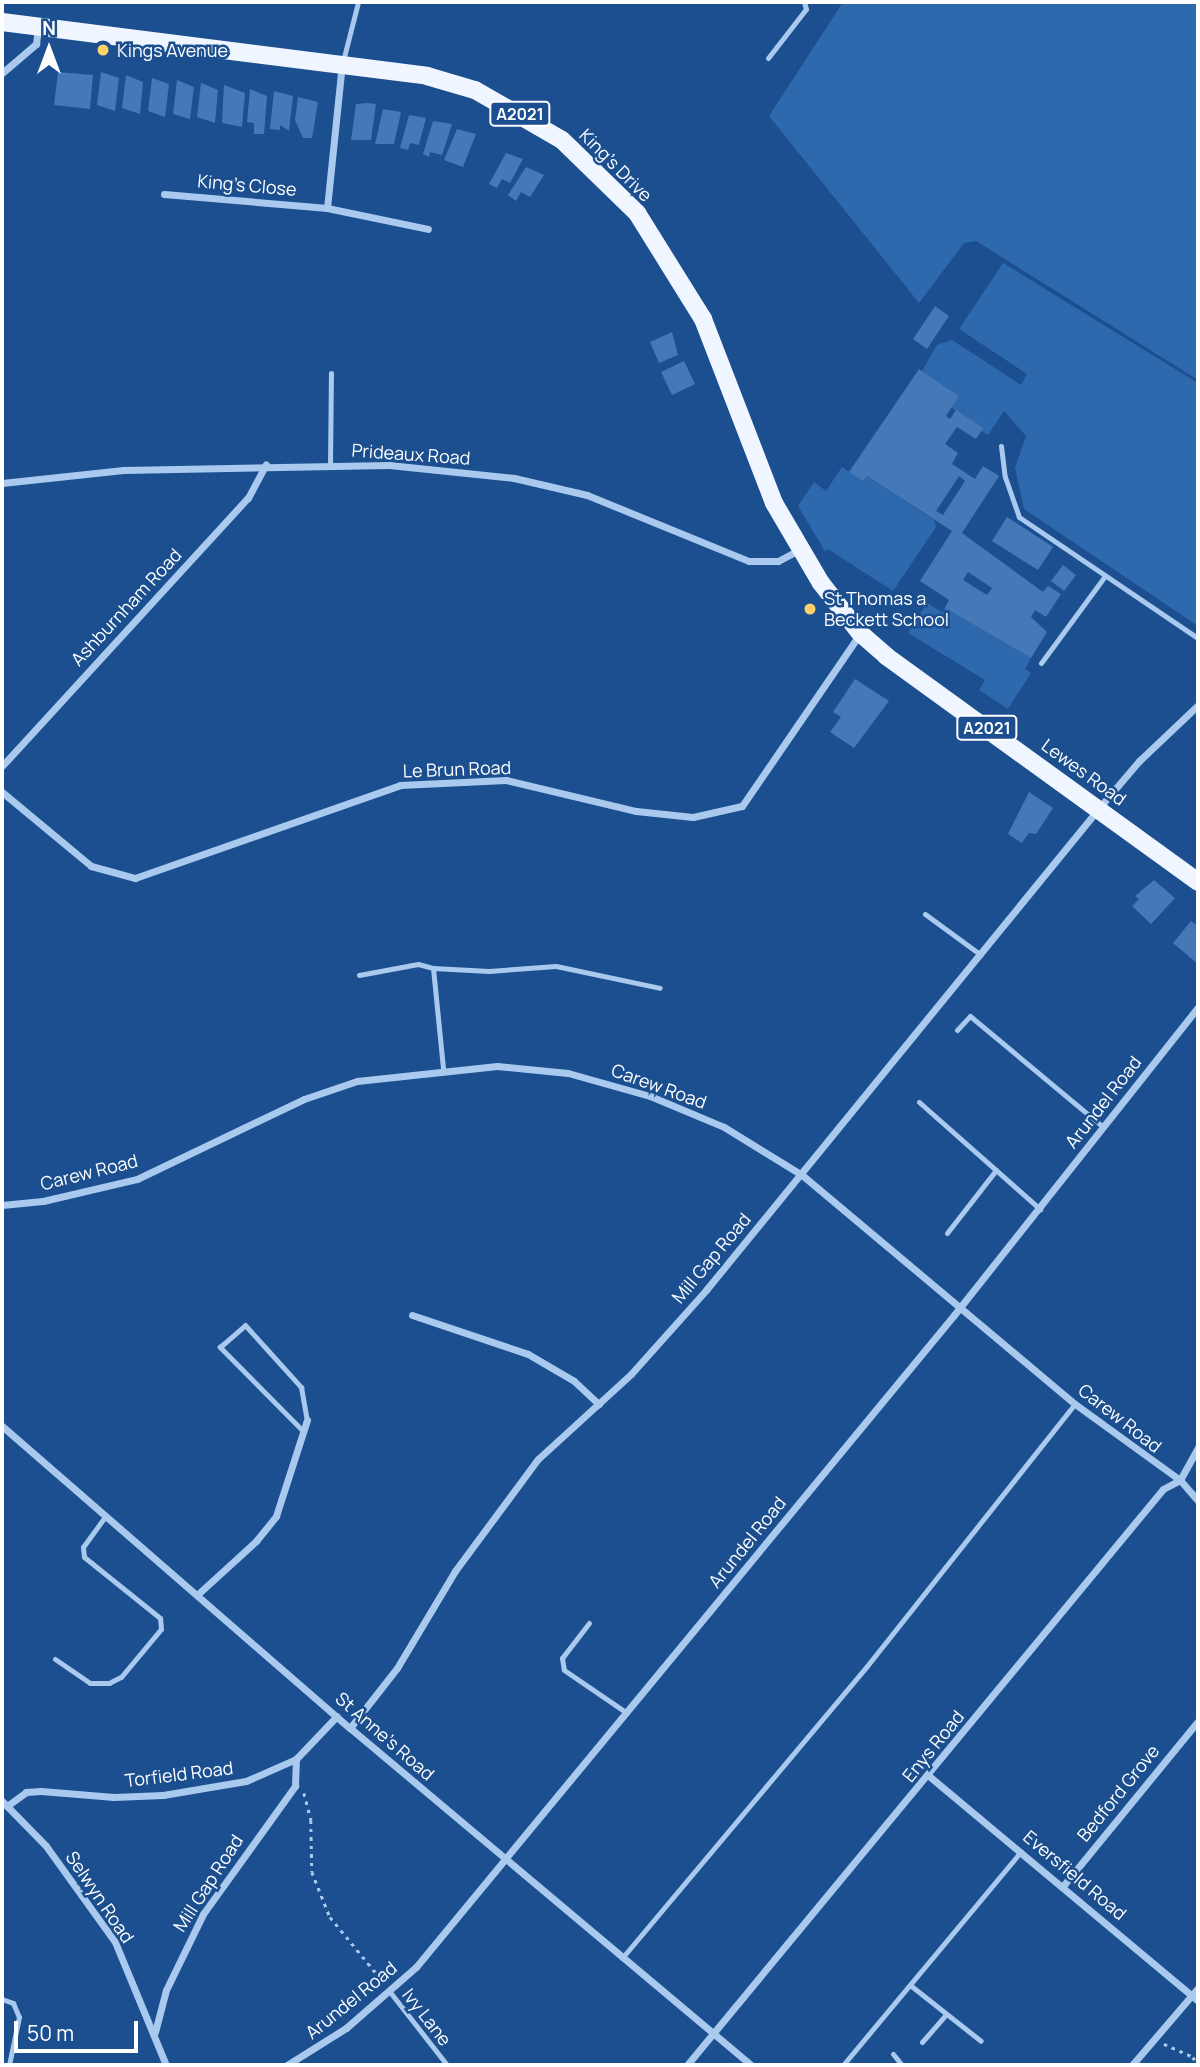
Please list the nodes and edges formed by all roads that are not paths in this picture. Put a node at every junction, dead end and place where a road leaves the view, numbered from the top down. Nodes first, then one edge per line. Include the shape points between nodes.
1 (358, 2) edge
2 (804, 2) edge
3 (2, 22) edge
4 (38, 27) junction
5 (768, 58) dead end
6 (342, 64) junction
7 (2, 74) edge
8 (164, 194) dead end
9 (327, 208) junction
10 (428, 229) dead end
11 (331, 373) dead end
12 (1000, 446) dead end
13 (266, 464) junction
14 (330, 464) junction
15 (2, 484) edge
16 (801, 549) junction
17 (1105, 576) junction
18 (860, 633) junction
19 (1198, 638) edge
20 (1041, 663) dead end
21 (1198, 705) edge
22 (2, 766) edge
23 (2, 792) edge
24 (1099, 808) junction
25 (1198, 882) edge
26 (925, 914) dead end
27 (981, 955) junction
28 (433, 968) junction
29 (359, 975) dead end
30 (660, 988) dead end
31 (1198, 1007) edge
32 (957, 1030) dead end
33 (443, 1069) junction
34 (919, 1102) dead end
35 (1102, 1126) junction
36 (996, 1170) junction
37 (802, 1175) junction
38 (2, 1205) edge
39 (1040, 1209) junction
40 (947, 1233) dead end
41 (961, 1306) junction
42 (412, 1315) dead end
43 (599, 1404) junction
44 (1075, 1404) junction
45 (307, 1420) joint
46 (2, 1426) edge
47 (304, 1432) junction
48 (1198, 1447) edge
49 (1180, 1480) junction
50 (1198, 1501) edge
51 (106, 1515) junction
52 (198, 1594) junction
53 (589, 1623) dead end
54 (55, 1659) dead end
55 (627, 1713) junction
56 (337, 1716) junction
57 (1198, 1721) edge
58 (350, 1728) junction
59 (296, 1759) junction
60 (929, 1776) junction
61 (5, 1803) edge
62 (1021, 1851) junction
63 (504, 1859) junction
64 (1063, 1886) junction
65 (622, 1958) junction
66 (910, 1985) junction
67 (1198, 1987) edge
68 (390, 1992) junction
69 (2, 1998) edge
70 (1195, 1998) edge
71 (946, 2014) junction
72 (155, 2032) junction
73 (713, 2035) junction
74 (981, 2041) dead end
75 (922, 2042) dead end
76 (893, 2054) dead end
77 (9, 2065) edge
78 (166, 2065) edge
79 (287, 2065) edge
80 (447, 2065) edge
81 (687, 2065) edge
82 (751, 2065) edge
83 (843, 2065) edge
84 (902, 2065) edge
85 (1132, 2065) edge

1 - 6 lane
2 - 5 lane via 806,9
3 - 4 main road, King's Drive / A2021
4 - 6 main road, King's Drive / A2021
4 - 7 street via 36,44
6 - 9 street
6 - 16 main road, King's Drive / A2021 via 427,76 475,90 562,140 602,176 637,213 704,319 774,503
8 - 9 street, King's Close
9 - 10 street, King's Close
11 - 14 lane
12 - 17 lane via 1019,517
13 - 14 street, Prideaux Road
13 - 15 street, Prideaux Road via 123,470
13 - 22 street, Ashburnham Road via 248,498
14 - 16 street, Prideaux Road via 514,478 587,495 749,561 778,561
16 - 18 main road, Lewes Road / A2021
17 - 19 lane
17 - 20 lane
18 - 23 street, Le Brun Road via 742,806 693,817 636,811 506,780 400,785 135,877 91,866
18 - 24 main road, Lewes Road / A2021
21 - 24 street, Mill Gap Road via 1139,761
24 - 25 main road, Lewes Road / A2021
24 - 27 street, Mill Gap Road
26 - 27 lane
27 - 37 street, Mill Gap Road
28 - 29 lane via 418,964
28 - 30 lane via 489,971 556,965
28 - 33 lane
31 - 35 street, Arundel Road
32 - 35 lane via 970,1016
33 - 37 street, Carew Road via 497,1066 568,1073 650,1096 724,1127
33 - 38 street, Carew Road via 357,1081 304,1099 137,1179 43,1201
34 - 36 lane
35 - 39 street, Arundel Road
36 - 39 lane
36 - 40 lane
37 - 41 street, Carew Road
37 - 43 street, Mill Gap Road via 706,1290
39 - 41 street, Arundel Road
41 - 44 street, Carew Road
41 - 55 street, Arundel Road
42 - 43 street via 528,1353 574,1381
43 - 58 street, Mill Gap Road via 538,1459 455,1571 397,1668
44 - 49 street, Carew Road
44 - 65 lane via 867,1666
45 - 47 street
45 - 47 lane via 301,1387 245,1325 220,1347
46 - 51 street, St Anne's Road
47 - 52 street via 276,1516 257,1541
48 - 49 street, Enys Road
49 - 50 street, Carew Road
49 - 60 street, Enys Road via 1163,1489
51 - 52 street, St Anne's Road
51 - 54 lane via 83,1547 85,1557 160,1618 161,1629 121,1676 109,1683 90,1683
52 - 56 street, St Anne's Road
53 - 55 lane via 562,1658 564,1670
55 - 63 street, Arundel Road
56 - 58 street, St Anne's Road
56 - 59 street, Torfield Road
57 - 64 street, Bedford Grove
58 - 63 street, St Anne's Road
59 - 61 street, Torfield Road via 246,1781 209,1788 114,1797 33,1791
59 - 72 street, Mill Gap Road via 295,1786 203,1914 166,1990
60 - 62 street, Eversfield Road
60 - 73 street, Enys Road
61 - 72 street, Selwyn Road via 46,1846 115,1942
62 - 64 street, Eversfield Road
62 - 66 lane
63 - 65 street, St Anne's Road
63 - 68 street, Arundel Road
64 - 70 street, Eversfield Road
65 - 73 street, St Anne's Road
66 - 71 lane
66 - 83 lane
67 - 70 street
68 - 79 street, Arundel Road via 312,2052
68 - 80 lane, Ivy Lane
69 - 77 lane via 13,2003 19,2017
70 - 85 street
71 - 74 lane
71 - 75 lane
72 - 78 street, Selwyn Road
73 - 81 street, Enys Road
73 - 82 street, St Anne's Road
76 - 84 lane

